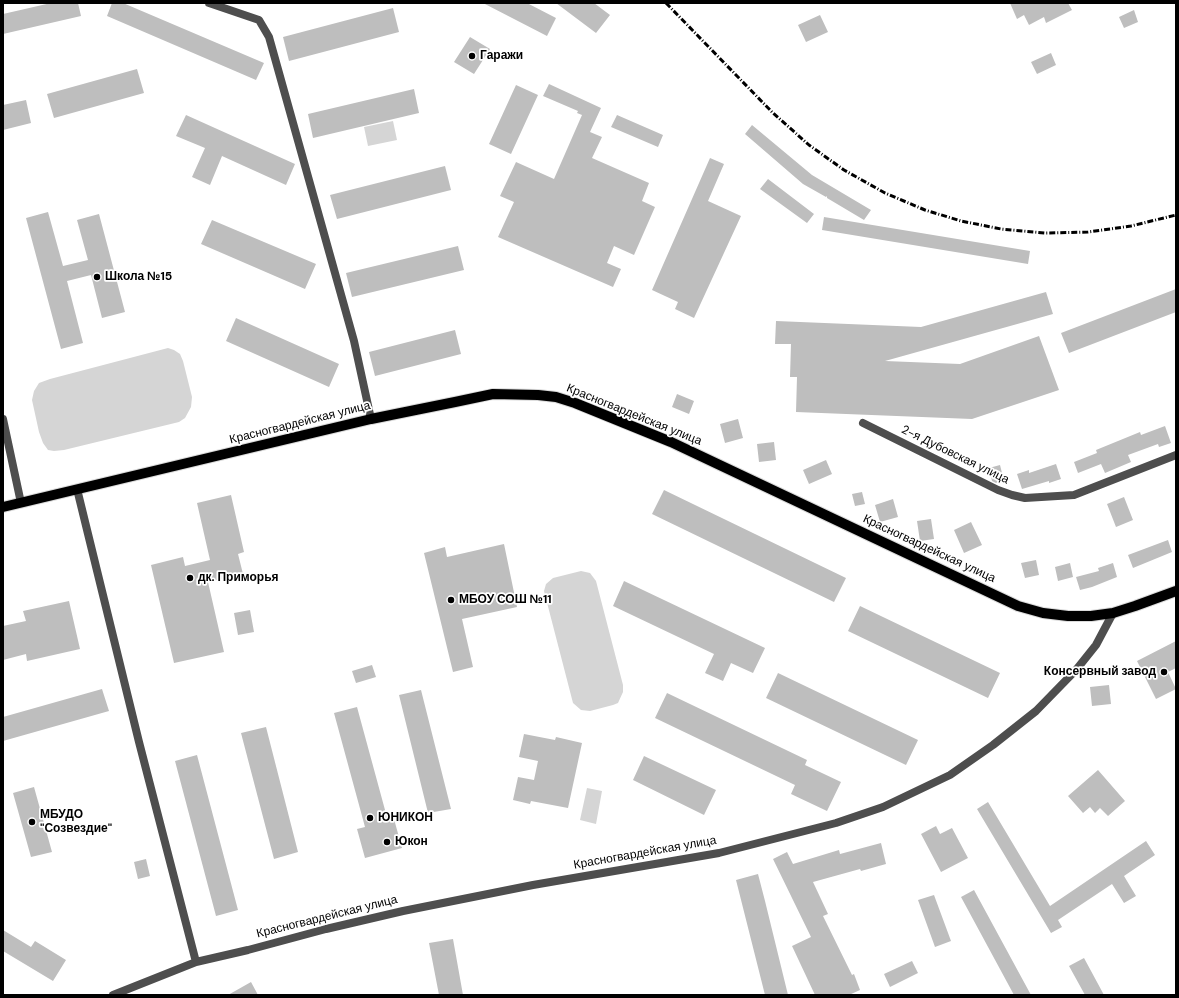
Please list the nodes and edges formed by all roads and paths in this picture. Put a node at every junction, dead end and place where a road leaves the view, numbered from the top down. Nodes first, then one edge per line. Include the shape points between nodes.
1 (209, 3) edge
2 (3, 419) edge
3 (371, 419) junction
4 (863, 423) dead end
5 (1176, 454) edge
6 (77, 489) junction
7 (21, 503) junction
8 (3, 507) edge
9 (1176, 591) edge
10 (1113, 612) junction
11 (196, 962) junction
12 (113, 995) edge

1 - 3 street via 259,20 269,37 354,341
2 - 7 street
3 - 6 main road, Красногвардейская улица
3 - 10 main road, Красногвардейская улица via 493,394 556,397 671,442 1018,606 1068,616 1091,616
4 - 5 street, 2-я Дубовская улица via 998,490 1025,498 1074,495
6 - 7 main road, Красногвардейская улица
6 - 11 street
7 - 8 main road, Красногвардейская улица
9 - 10 main road, Красногвардейская улица
10 - 11 street, Красногвардейская улица via 1096,645 1076,670 1036,711 993,746 950,775 883,808 836,823 719,853 533,885 404,911
11 - 12 street, Красногвардейская улица

